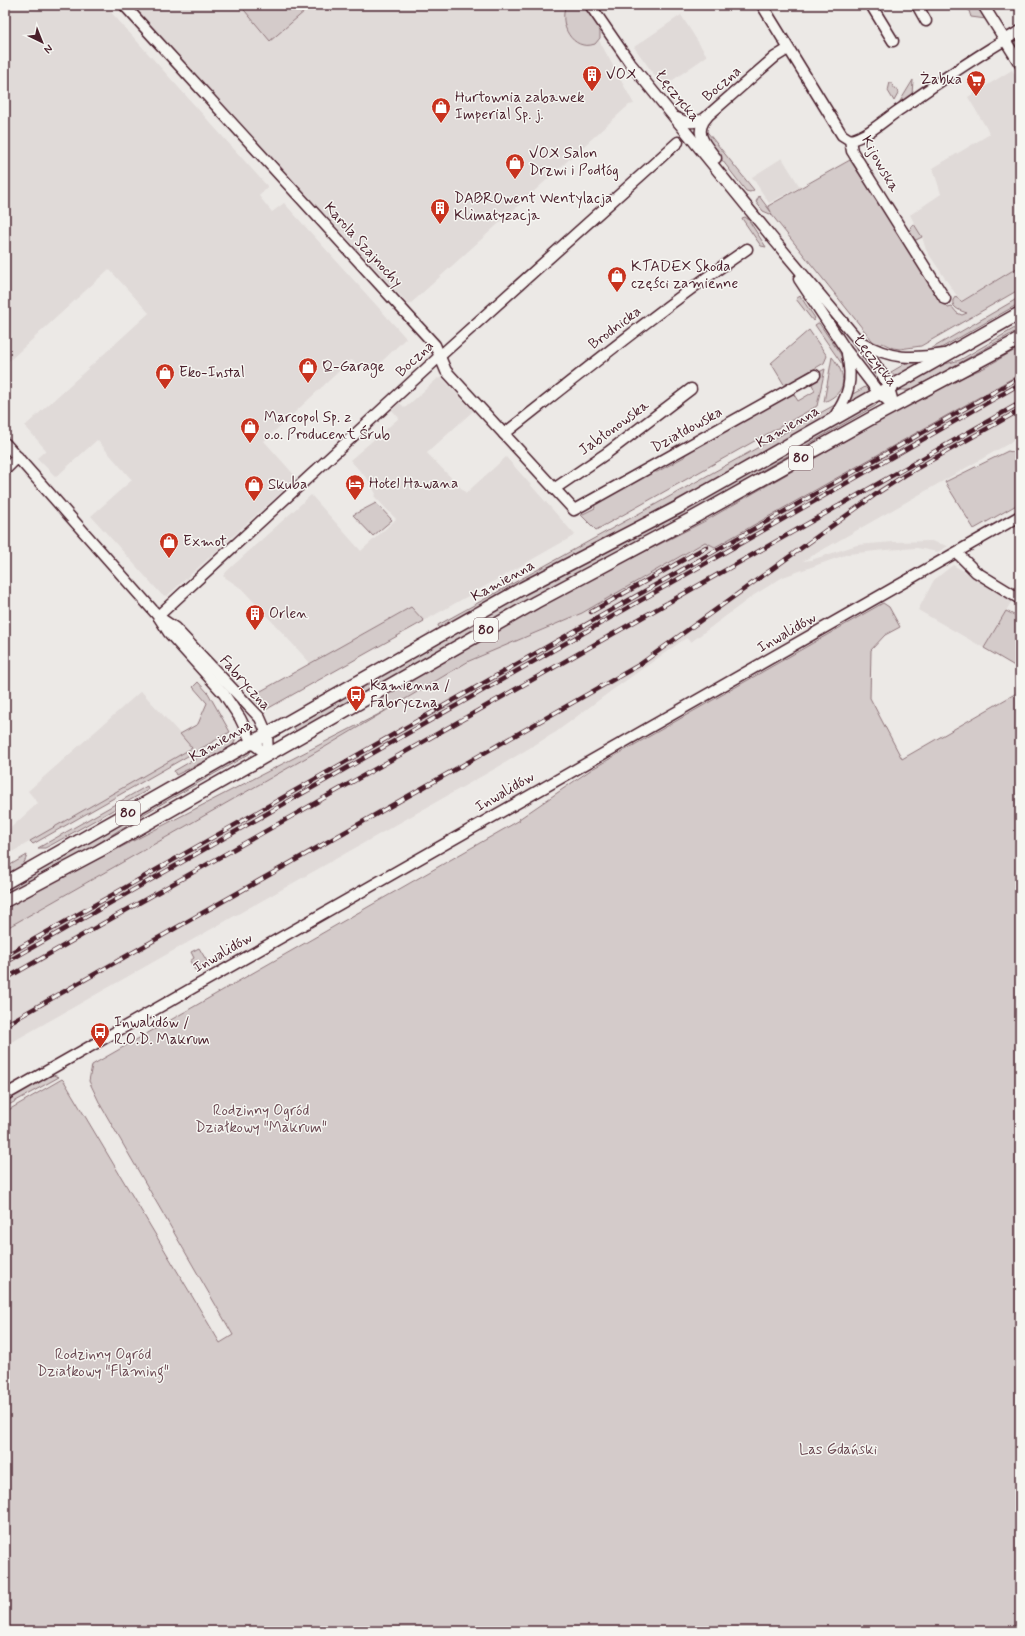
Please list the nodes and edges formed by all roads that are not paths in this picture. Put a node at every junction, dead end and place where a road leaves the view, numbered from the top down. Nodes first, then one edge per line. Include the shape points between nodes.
1 (124, 5) edge
2 (590, 5) edge
3 (762, 5) edge
4 (871, 5) edge
5 (917, 5) edge
6 (983, 5) edge
7 (926, 21) dead end
8 (1020, 31) edge
9 (1005, 39) junction
10 (893, 41) dead end
11 (788, 49) junction
12 (1020, 64) edge
13 (671, 113) junction
14 (707, 117) junction
15 (695, 122) junction
16 (691, 138) junction
17 (850, 140) junction
18 (678, 142) dead end
19 (747, 207) junction
20 (774, 240) junction
21 (747, 249) dead end
22 (945, 299) dead end
23 (1020, 313) edge
24 (1020, 338) edge
25 (858, 340) junction
26 (846, 350) junction
27 (950, 353) junction
28 (440, 356) junction
29 (815, 375) dead end
30 (691, 389) dead end
31 (884, 390) junction
32 (894, 406) junction
33 (833, 420) junction
34 (504, 434) junction
35 (5, 442) edge
36 (18, 457) junction
37 (5, 470) edge
38 (554, 489) junction
39 (574, 510) joint
40 (1020, 516) edge
41 (957, 552) junction
42 (1020, 599) edge
43 (158, 616) junction
44 (267, 734) junction
45 (252, 743) junction
46 (268, 755) junction
47 (5, 883) edge
48 (5, 901) edge
49 (5, 1095) edge

1 - 28 street, Karola Szajnochy via 435,345
2 - 13 street, Łęczycka via 630,63
3 - 11 street, Kijowska
4 - 10 street
5 - 7 street
6 - 9 street
8 - 9 street
9 - 12 street
9 - 17 street via 866,133
11 - 14 street, Boczna via 775,57
11 - 17 street, Kijowska via 842,135
13 - 15 street via 685,122
13 - 16 street, Łęczycka
14 - 15 street, Boczna
14 - 19 street via 701,126 701,136 732,179
15 - 16 street via 690,128
16 - 19 street, Łęczycka
17 - 22 street, Kijowska via 852,151
18 - 28 street, Boczna
19 - 20 street, Łęczycka
20 - 25 street, Łęczycka
20 - 26 street, Łęczycka
21 - 34 street, Brodnicka via 621,342
23 - 27 main road, Kamienna / 80
24 - 32 main road, 80
25 - 27 street via 875,350 896,357
25 - 31 street, Łęczycka via 882,374
26 - 31 street, Łęczycka
26 - 33 street via 850,372 849,388
27 - 31 main road, Kamienna / 80
28 - 34 street, Karola Szajnochy via 446,370
28 - 43 street, Boczna
29 - 39 street, Działdowska
30 - 38 street, Jabłonowska via 607,453
31 - 32 street, Łęczycka
31 - 33 main road, Kamienna / 80
32 - 46 main road, 80 via 536,602
33 - 44 main road, Kamienna / 80 via 679,507 523,588
34 - 38 street, Karola Szajnochy
35 - 36 street, Fabryczna
36 - 37 street
36 - 43 street, Fabryczna
38 - 39 street, Karola Szajnochy
40 - 41 street, Inwalidów
41 - 42 street via 976,572
41 - 49 street, Inwalidów
43 - 44 street, Fabryczna via 175,628 260,718
43 - 45 street, Fabryczna via 169,633 224,694
44 - 45 main road, Kamienna / 80
44 - 46 street, Fabryczna
45 - 46 street, Fabryczna
45 - 47 main road, Kamienna / 80
46 - 48 main road, 80

